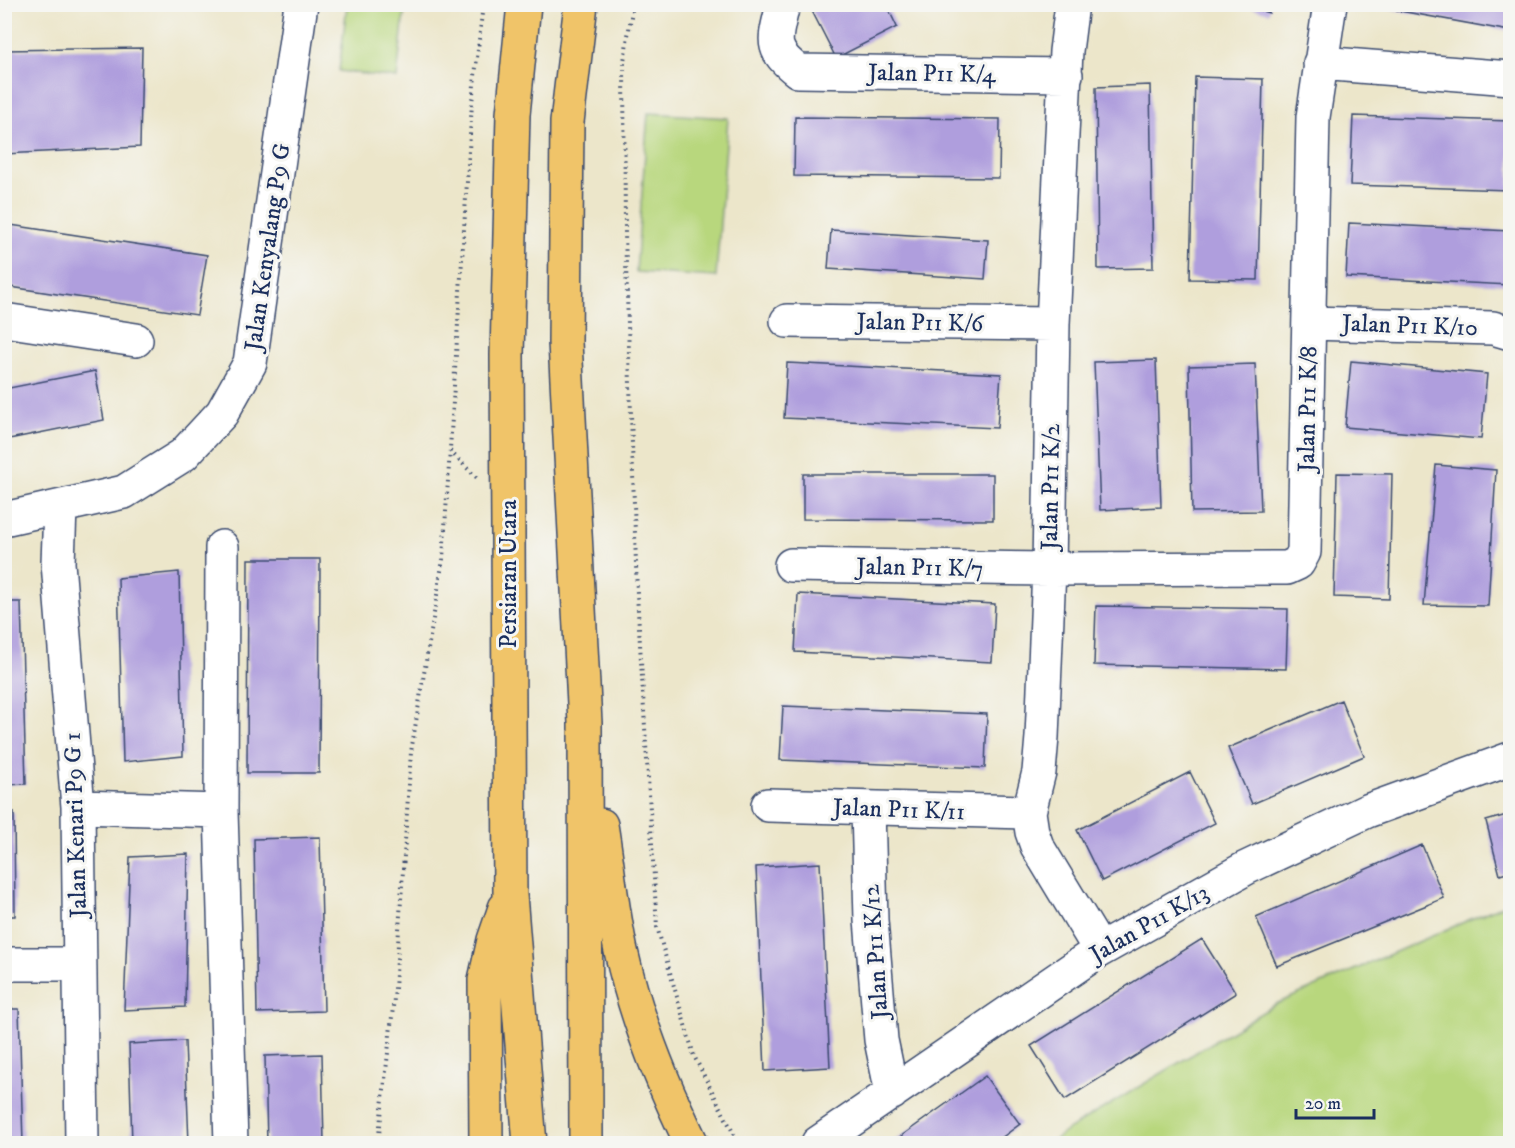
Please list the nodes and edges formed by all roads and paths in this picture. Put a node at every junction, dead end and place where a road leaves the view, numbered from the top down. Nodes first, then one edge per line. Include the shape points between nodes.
1 (301, 4) edge
2 (483, 4) edge
3 (524, 4) edge
4 (581, 4) edge
5 (633, 4) edge
6 (783, 4) edge
7 (1072, 4) edge
8 (1330, 4) edge
9 (1320, 63) junction
10 (1066, 75) junction
11 (1510, 78) edge
12 (4, 320) edge
13 (787, 321) dead end
14 (1309, 323) junction
15 (1053, 324) junction
16 (1510, 333) edge
17 (136, 340) dead end
18 (60, 508) junction
19 (4, 519) edge
20 (222, 547) dead end
21 (791, 565) dead end
22 (1049, 569) junction
23 (585, 723) junction
24 (1510, 759) edge
25 (768, 805) dead end
26 (78, 807) junction
27 (868, 809) junction
28 (221, 811) junction
29 (1029, 812) junction
30 (510, 895) junction
31 (1100, 950) junction
32 (4, 964) edge
33 (79, 964) junction
34 (891, 1093) junction
35 (82, 1143) edge
36 (231, 1143) edge
37 (378, 1143) edge
38 (486, 1143) edge
39 (530, 1143) edge
40 (586, 1143) edge
41 (692, 1143) edge
42 (739, 1143) edge
43 (818, 1143) edge

1 - 18 street, Jalan Kenyalang P9 G via 250,363 222,414 183,455 124,492
2 - 37 path via 472,104 443,559 411,752 395,988
3 - 30 main road, Persiaran Utara via 513,114 507,355
4 - 23 main road via 567,122 565,342
5 - 42 path via 624,61 625,246 637,594 657,927 694,1056
6 - 10 street, Jalan P11 K/4 via 775,44 784,60 798,71
7 - 10 street, Jalan P11 K/2
8 - 9 street, Jalan P11 K/8
9 - 11 street
9 - 14 street, Jalan P11 K/8 via 1313,117
10 - 15 street, Jalan P11 K/2
12 - 17 street
13 - 15 street, Jalan P11 K/6
14 - 16 street, Jalan P11 K/10 via 1493,327
14 - 22 street, Jalan P11 K/8 via 1304,552 1298,563 1287,568
15 - 22 street, Jalan P11 K/2
18 - 19 street, Jalan Kenyalang P9 G
18 - 26 street, Jalan Kenari P9 G 1 via 58,564
20 - 28 street
21 - 22 street, Jalan P11 K/7
22 - 29 street, Jalan P11 K/2 via 1042,736
23 - 40 main road
23 - 41 main road via 621,951 638,1013 669,1096
24 - 31 street, Jalan P11 K/13 via 1357,816 1246,868
25 - 27 street, Jalan P11 K/11
26 - 28 street
26 - 33 street, Jalan Kenari P9 G 1
27 - 29 street, Jalan P11 K/11
27 - 34 street, Jalan P11 K/12 via 871,920 881,1040
28 - 36 street
29 - 31 street, Jalan P11 K/2 via 1037,846
30 - 38 main road via 485,980
30 - 39 main road, Persiaran Utara
31 - 34 street, Jalan P11 K/13
32 - 33 street
33 - 35 street, Jalan Kenari P9 G 1
34 - 43 street, Jalan P11 K/13

